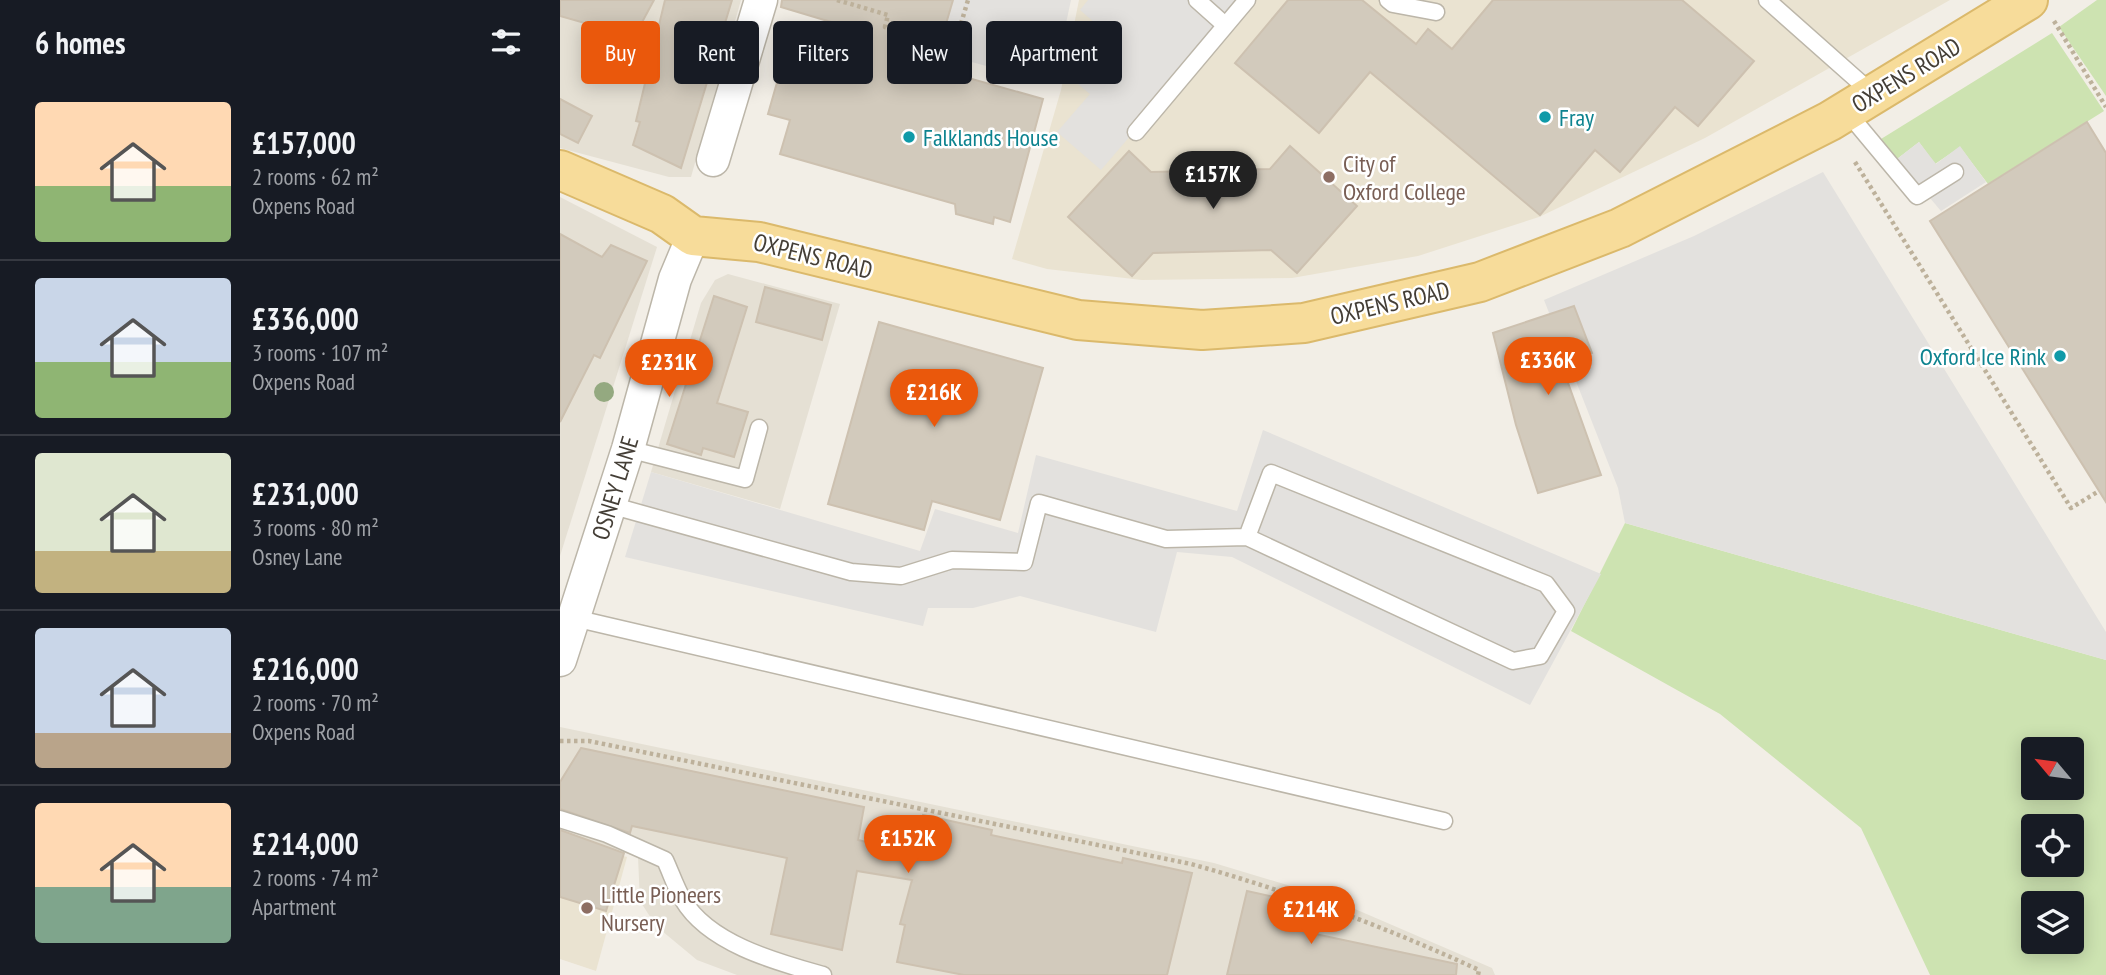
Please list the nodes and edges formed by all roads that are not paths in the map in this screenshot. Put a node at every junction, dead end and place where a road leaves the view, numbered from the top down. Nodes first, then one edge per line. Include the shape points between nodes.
1 (761, 0) edge
2 (1197, 0) edge
3 (1247, 0) edge
4 (1388, 0) edge
5 (1767, 0) edge
6 (2040, 10) edge
7 (1436, 12) dead end
8 (1225, 25) junction
9 (1861, 104) junction
10 (1136, 132) dead end
11 (713, 160) dead end
12 (560, 170) edge
13 (1955, 172) dead end
14 (693, 236) junction
15 (759, 428) dead end
16 (628, 449) junction
17 (610, 505) junction
18 (1247, 537) junction
19 (574, 618) junction
20 (560, 660) edge
21 (560, 820) edge
22 (1444, 821) dead end
23 (823, 975) edge

1 - 11 street
2 - 8 lane
3 - 8 lane
4 - 7 lane
5 - 9 lane
6 - 9 main road, OXPENS ROAD
8 - 10 lane
9 - 13 lane via 1917,196
9 - 14 main road, OXPENS ROAD via 1674,203 1558,254 1480,282 1304,323 1202,330 1077,320 759,242
12 - 14 main road via 662,214
14 - 16 street, OSNEY LANE via 675,279
15 - 16 lane via 745,480
16 - 17 street, OSNEY LANE
17 - 18 lane via 851,572 901,576 952,559 1024,562 1039,503 1166,539
17 - 19 street, OSNEY LANE
18 - 18 lane via 1271,473 1546,584 1566,611 1540,656 1514,661
19 - 20 street, OSNEY LANE
19 - 22 lane
21 - 23 lane via 666,860 684,902 710,928 767,959

